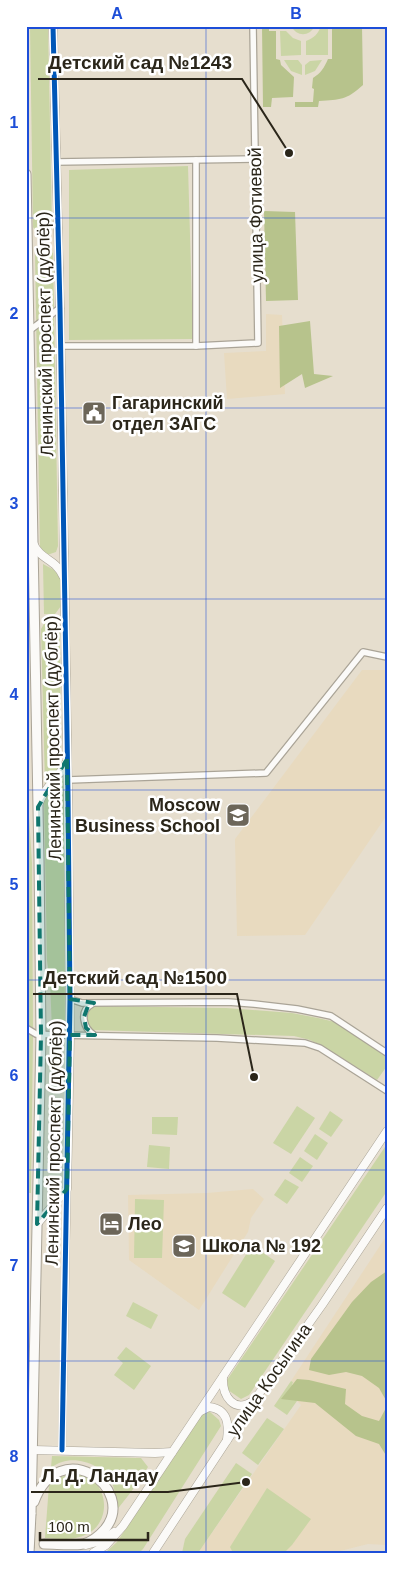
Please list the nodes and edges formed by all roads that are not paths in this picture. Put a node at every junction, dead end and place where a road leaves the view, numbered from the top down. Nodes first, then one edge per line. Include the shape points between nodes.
1 (53, 26) edge
2 (253, 26) edge
3 (255, 159) junction
4 (196, 160) junction
5 (56, 162) junction
6 (26, 174) edge
7 (27, 256) edge
8 (60, 308) junction
9 (30, 330) junction
10 (60, 346) junction
11 (196, 346) junction
12 (33, 543) junction
13 (64, 578) junction
14 (387, 657) edge
15 (67, 759) junction
16 (68, 780) junction
17 (38, 807) junction
18 (70, 999) junction
19 (94, 1003) junction
20 (26, 1028) edge
21 (41, 1035) junction
22 (95, 1035) junction
23 (70, 1036) junction
24 (387, 1053) edge
25 (387, 1084) edge
26 (377, 1085) junction
27 (387, 1091) edge
28 (387, 1131) edge
29 (67, 1189) junction
30 (387, 1208) edge
31 (37, 1224) junction
32 (224, 1375) junction
33 (256, 1398) junction
34 (197, 1414) junction
35 (226, 1442) junction
36 (33, 1450) junction
37 (62, 1450) junction
38 (172, 1452) junction
39 (136, 1506) junction
40 (31, 1514) junction
41 (44, 1544) tunnel mouth
42 (76, 1545) junction
43 (157, 1551) edge
44 (30, 1553) edge
45 (93, 1553) edge

1 - 5 street, Ленинский проспект (дублёр)
2 - 3 street, улица Фотиевой
3 - 4 street
3 - 11 street, улица Фотиевой via 258,343
4 - 5 street
4 - 11 street
5 - 8 street, Ленинский проспект (дублёр)
6 - 7 main road
7 - 9 main road
8 - 9 street
8 - 10 street, Ленинский проспект (дублёр)
9 - 12 main road
10 - 11 street
10 - 13 street, Ленинский проспект (дублёр)
12 - 13 street via 38,552 58,567
12 - 17 main road
13 - 15 street, Ленинский проспект (дублёр)
14 - 16 street via 363,652 266,772
15 - 16 street, Ленинский проспект (дублёр)
15 - 17 street via 63,769 42,794
16 - 18 street, Ленинский проспект (дублёр)
17 - 21 main road
18 - 19 street
18 - 23 street, Ленинский проспект (дублёр)
19 - 22 street via 87,1008 84,1017 86,1028
19 - 24 street via 228,1002 298,1009 331,1016
20 - 21 street
21 - 23 street
21 - 31 main road
22 - 23 street
22 - 26 street via 305,1043 320,1048
23 - 29 street, Ленинский проспект (дублёр)
25 - 26 street
26 - 27 street
28 - 32 street
29 - 31 street
29 - 37 street, Ленинский проспект (дублёр)
30 - 33 street, улица Косыгина
31 - 36 main road
32 - 33 street via 225,1392 232,1402 244,1405
32 - 34 street
33 - 35 street, улица Косыгина
34 - 35 street via 210,1407 221,1410 228,1422
34 - 38 street
35 - 43 street, улица Косыгина
36 - 37 street
36 - 40 main road
37 - 38 street
38 - 39 street
39 - 42 street via 101,1541
39 - 45 street via 112,1540
40 - 42 main road via 47,1479 72,1469 95,1476 109,1493 110,1523 90,1542
40 - 44 main road, bridge
41 - 42 main road

